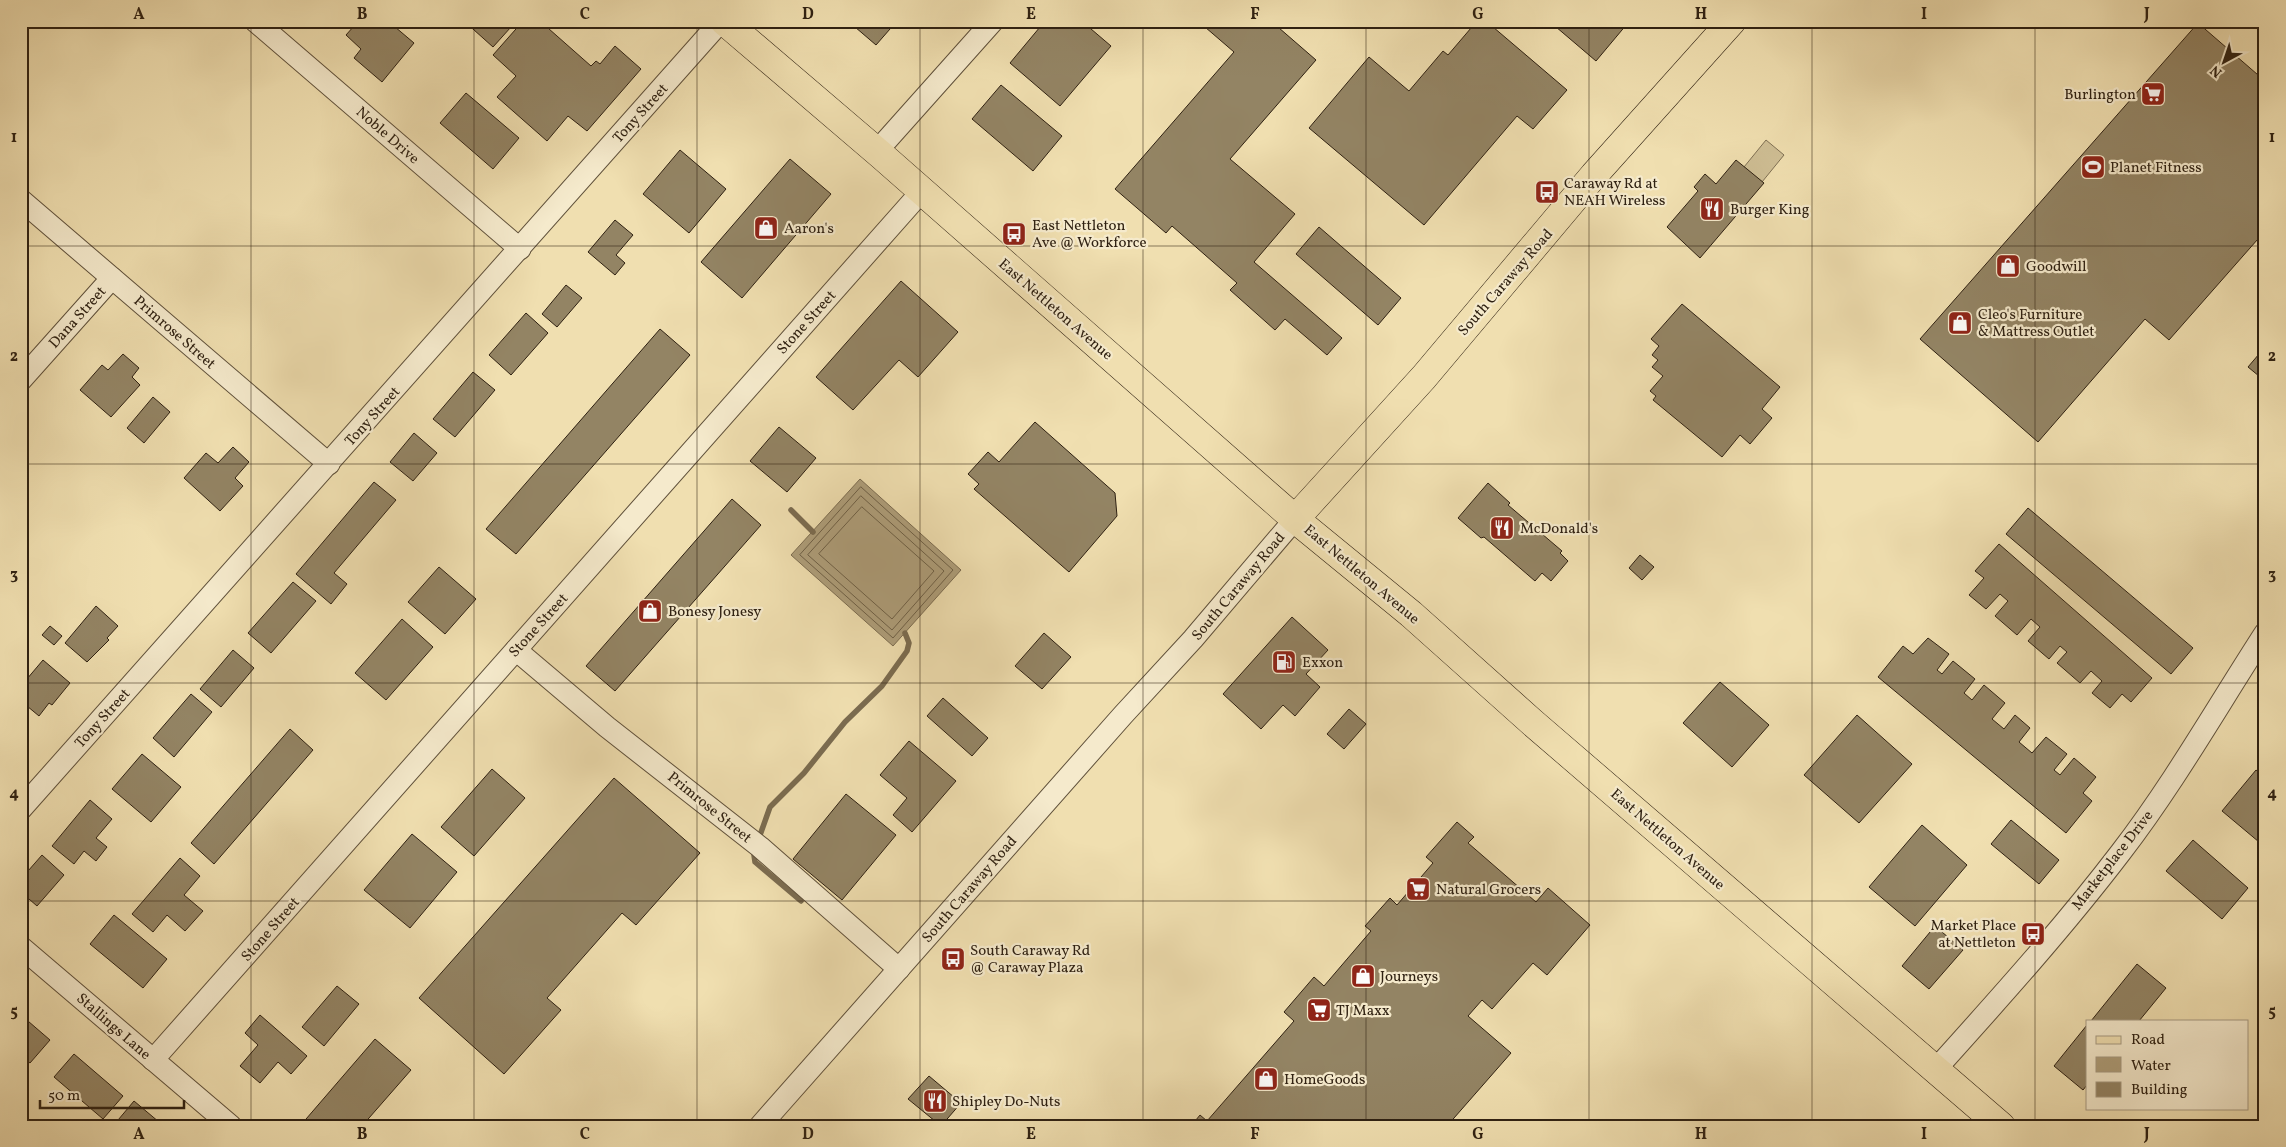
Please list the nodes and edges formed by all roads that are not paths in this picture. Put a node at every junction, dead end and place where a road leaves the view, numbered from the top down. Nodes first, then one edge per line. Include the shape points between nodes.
1 (255, 21) edge
2 (723, 21) edge
3 (993, 21) edge
4 (1732, 21) edge
5 (877, 151) junction
6 (922, 191) junction
7 (21, 200) edge
8 (520, 249) junction
9 (112, 278) junction
10 (21, 380) edge
11 (329, 464) junction
12 (1295, 519) junction
13 (2265, 633) edge
14 (516, 650) junction
15 (21, 809) edge
16 (21, 947) edge
17 (900, 969) junction
18 (154, 1060) junction
19 (1936, 1069) junction
20 (230, 1126) edge
21 (760, 1126) edge
22 (2001, 1126) edge

1 - 8 street, Noble Drive
2 - 5 main road, East Nettleton Avenue
2 - 8 street, Tony Street
3 - 5 street
4 - 12 main road, South Caraway Road via 1594,175 1424,377
5 - 6 main road, East Nettleton Avenue
6 - 12 main road, East Nettleton Avenue
6 - 14 street, Stone Street
7 - 9 street, Primrose Street
8 - 11 street, Tony Street
9 - 10 street, Dana Street
9 - 11 street, Primrose Street
11 - 15 street, Tony Street
12 - 17 street, South Caraway Road via 1193,639
12 - 19 main road, East Nettleton Avenue via 1411,614 1546,735
13 - 19 street, Marketplace Drive via 2121,853 2015,981
14 - 17 street, Primrose Street via 760,847
14 - 18 street, Stone Street
16 - 18 street, Stallings Lane
17 - 21 street, South Caraway Road
18 - 20 street, Stallings Lane
19 - 22 main road, East Nettleton Avenue

